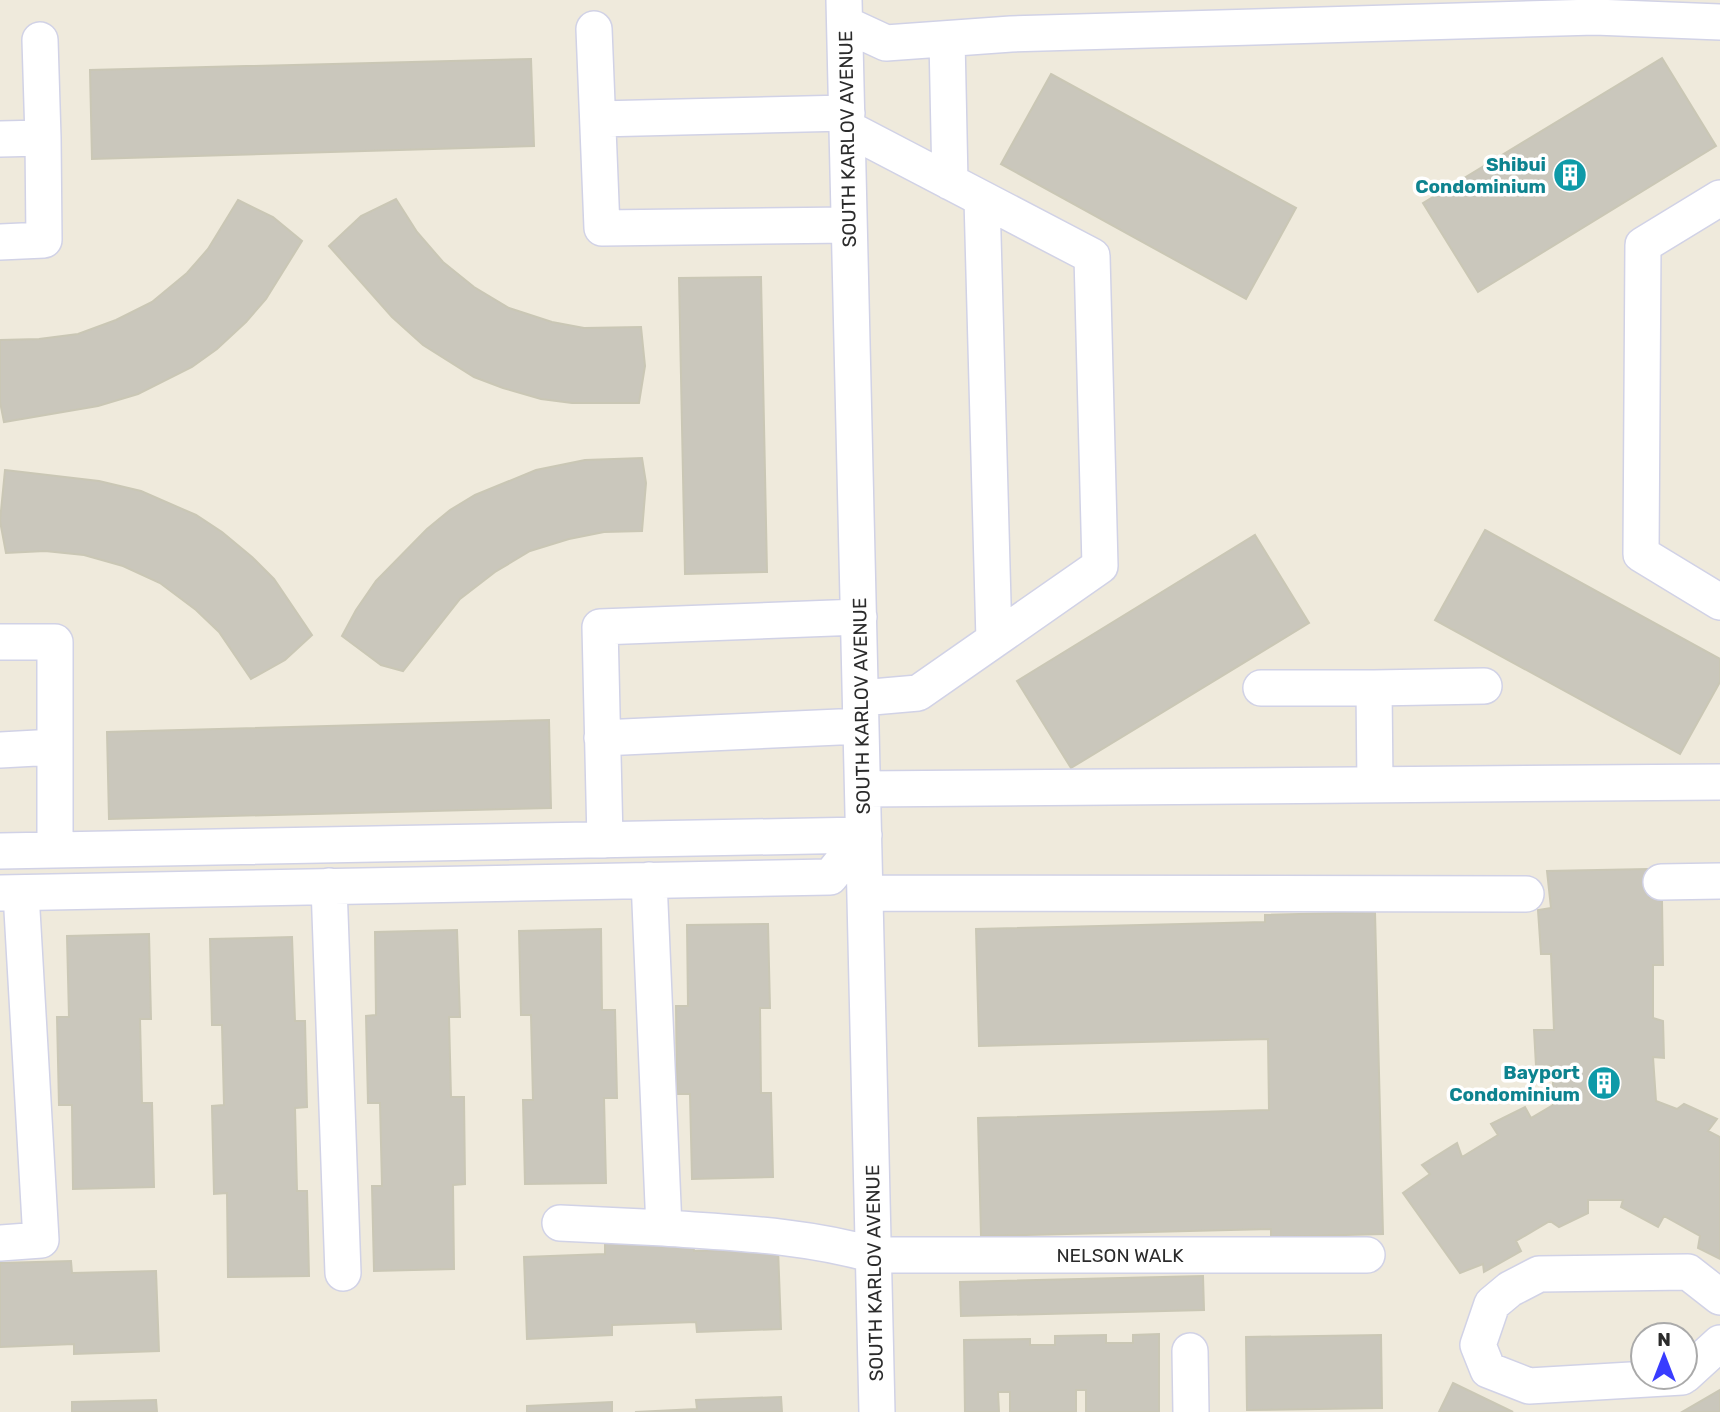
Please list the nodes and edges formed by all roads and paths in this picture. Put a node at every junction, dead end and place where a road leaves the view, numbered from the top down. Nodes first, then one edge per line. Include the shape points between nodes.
1 (844, 12) edge
2 (1720, 22) edge
3 (594, 29) dead end
4 (947, 39) junction
5 (40, 40) dead end
6 (598, 119) junction
7 (847, 120) junction
8 (43, 138) junction
9 (0, 139) edge
10 (950, 182) junction
11 (1720, 198) edge
12 (982, 199) junction
13 (849, 225) junction
14 (0, 242) edge
15 (1720, 602) edge
16 (859, 617) junction
17 (995, 640) junction
18 (0, 642) edge
19 (1483, 686) dead end
20 (1261, 688) dead end
21 (1374, 688) junction
22 (861, 712) junction
23 (603, 738) junction
24 (55, 747) junction
25 (0, 750) edge
26 (1720, 782) edge
27 (1375, 785) junction
28 (863, 789) junction
29 (864, 835) junction
30 (605, 840) junction
31 (55, 850) junction
32 (0, 851) edge
33 (649, 880) junction
34 (1720, 881) edge
35 (1661, 882) dead end
36 (329, 886) junction
37 (10, 893) edge
38 (866, 893) junction
39 (1526, 894) dead end
40 (560, 1223) dead end
41 (664, 1228) junction
42 (0, 1243) edge
43 (874, 1255) junction
44 (1367, 1255) dead end
45 (343, 1273) dead end
46 (1720, 1297) edge
47 (1720, 1343) edge
48 (1190, 1351) dead end
49 (1699, 1362) edge
50 (1629, 1380) edge
51 (877, 1412) edge
52 (1191, 1412) edge

1 - 4 street via 886,43
1 - 7 street, SOUTH KARLOV AVENUE
2 - 4 street via 1595,17
3 - 6 street
4 - 10 street
5 - 8 street
6 - 7 street
6 - 13 street via 603,228
7 - 10 street
7 - 13 street, SOUTH KARLOV AVENUE
8 - 9 street
8 - 14 street via 44,240
10 - 12 street
11 - 15 street via 1643,245 1641,540 1641,554
12 - 17 street
12 - 17 street via 1093,256 1100,566
13 - 16 street, SOUTH KARLOV AVENUE
16 - 22 street, SOUTH KARLOV AVENUE
16 - 23 street via 600,627
17 - 22 street via 918,693
18 - 24 street via 55,642
19 - 21 street
20 - 21 street
21 - 27 street
22 - 23 street
22 - 28 street, SOUTH KARLOV AVENUE
23 - 30 street
24 - 25 street
24 - 31 street
26 - 27 street
27 - 28 street
28 - 29 street, SOUTH KARLOV AVENUE
29 - 30 street
29 - 33 street via 830,877
29 - 38 street, SOUTH KARLOV AVENUE
30 - 31 street
31 - 32 street
33 - 36 street
33 - 41 street
34 - 35 street
36 - 37 street
36 - 45 street
37 - 42 street via 41,1240
38 - 39 street
38 - 43 street, SOUTH KARLOV AVENUE
40 - 41 street, NELSON WALK
41 - 43 street, NELSON WALK via 793,1237
43 - 44 street, NELSON WALK
43 - 51 street, SOUTH KARLOV AVENUE
46 - 50 street via 1688,1272 1539,1274 1492,1304 1478,1345 1488,1370 1529,1386
47 - 49 street
48 - 52 street

